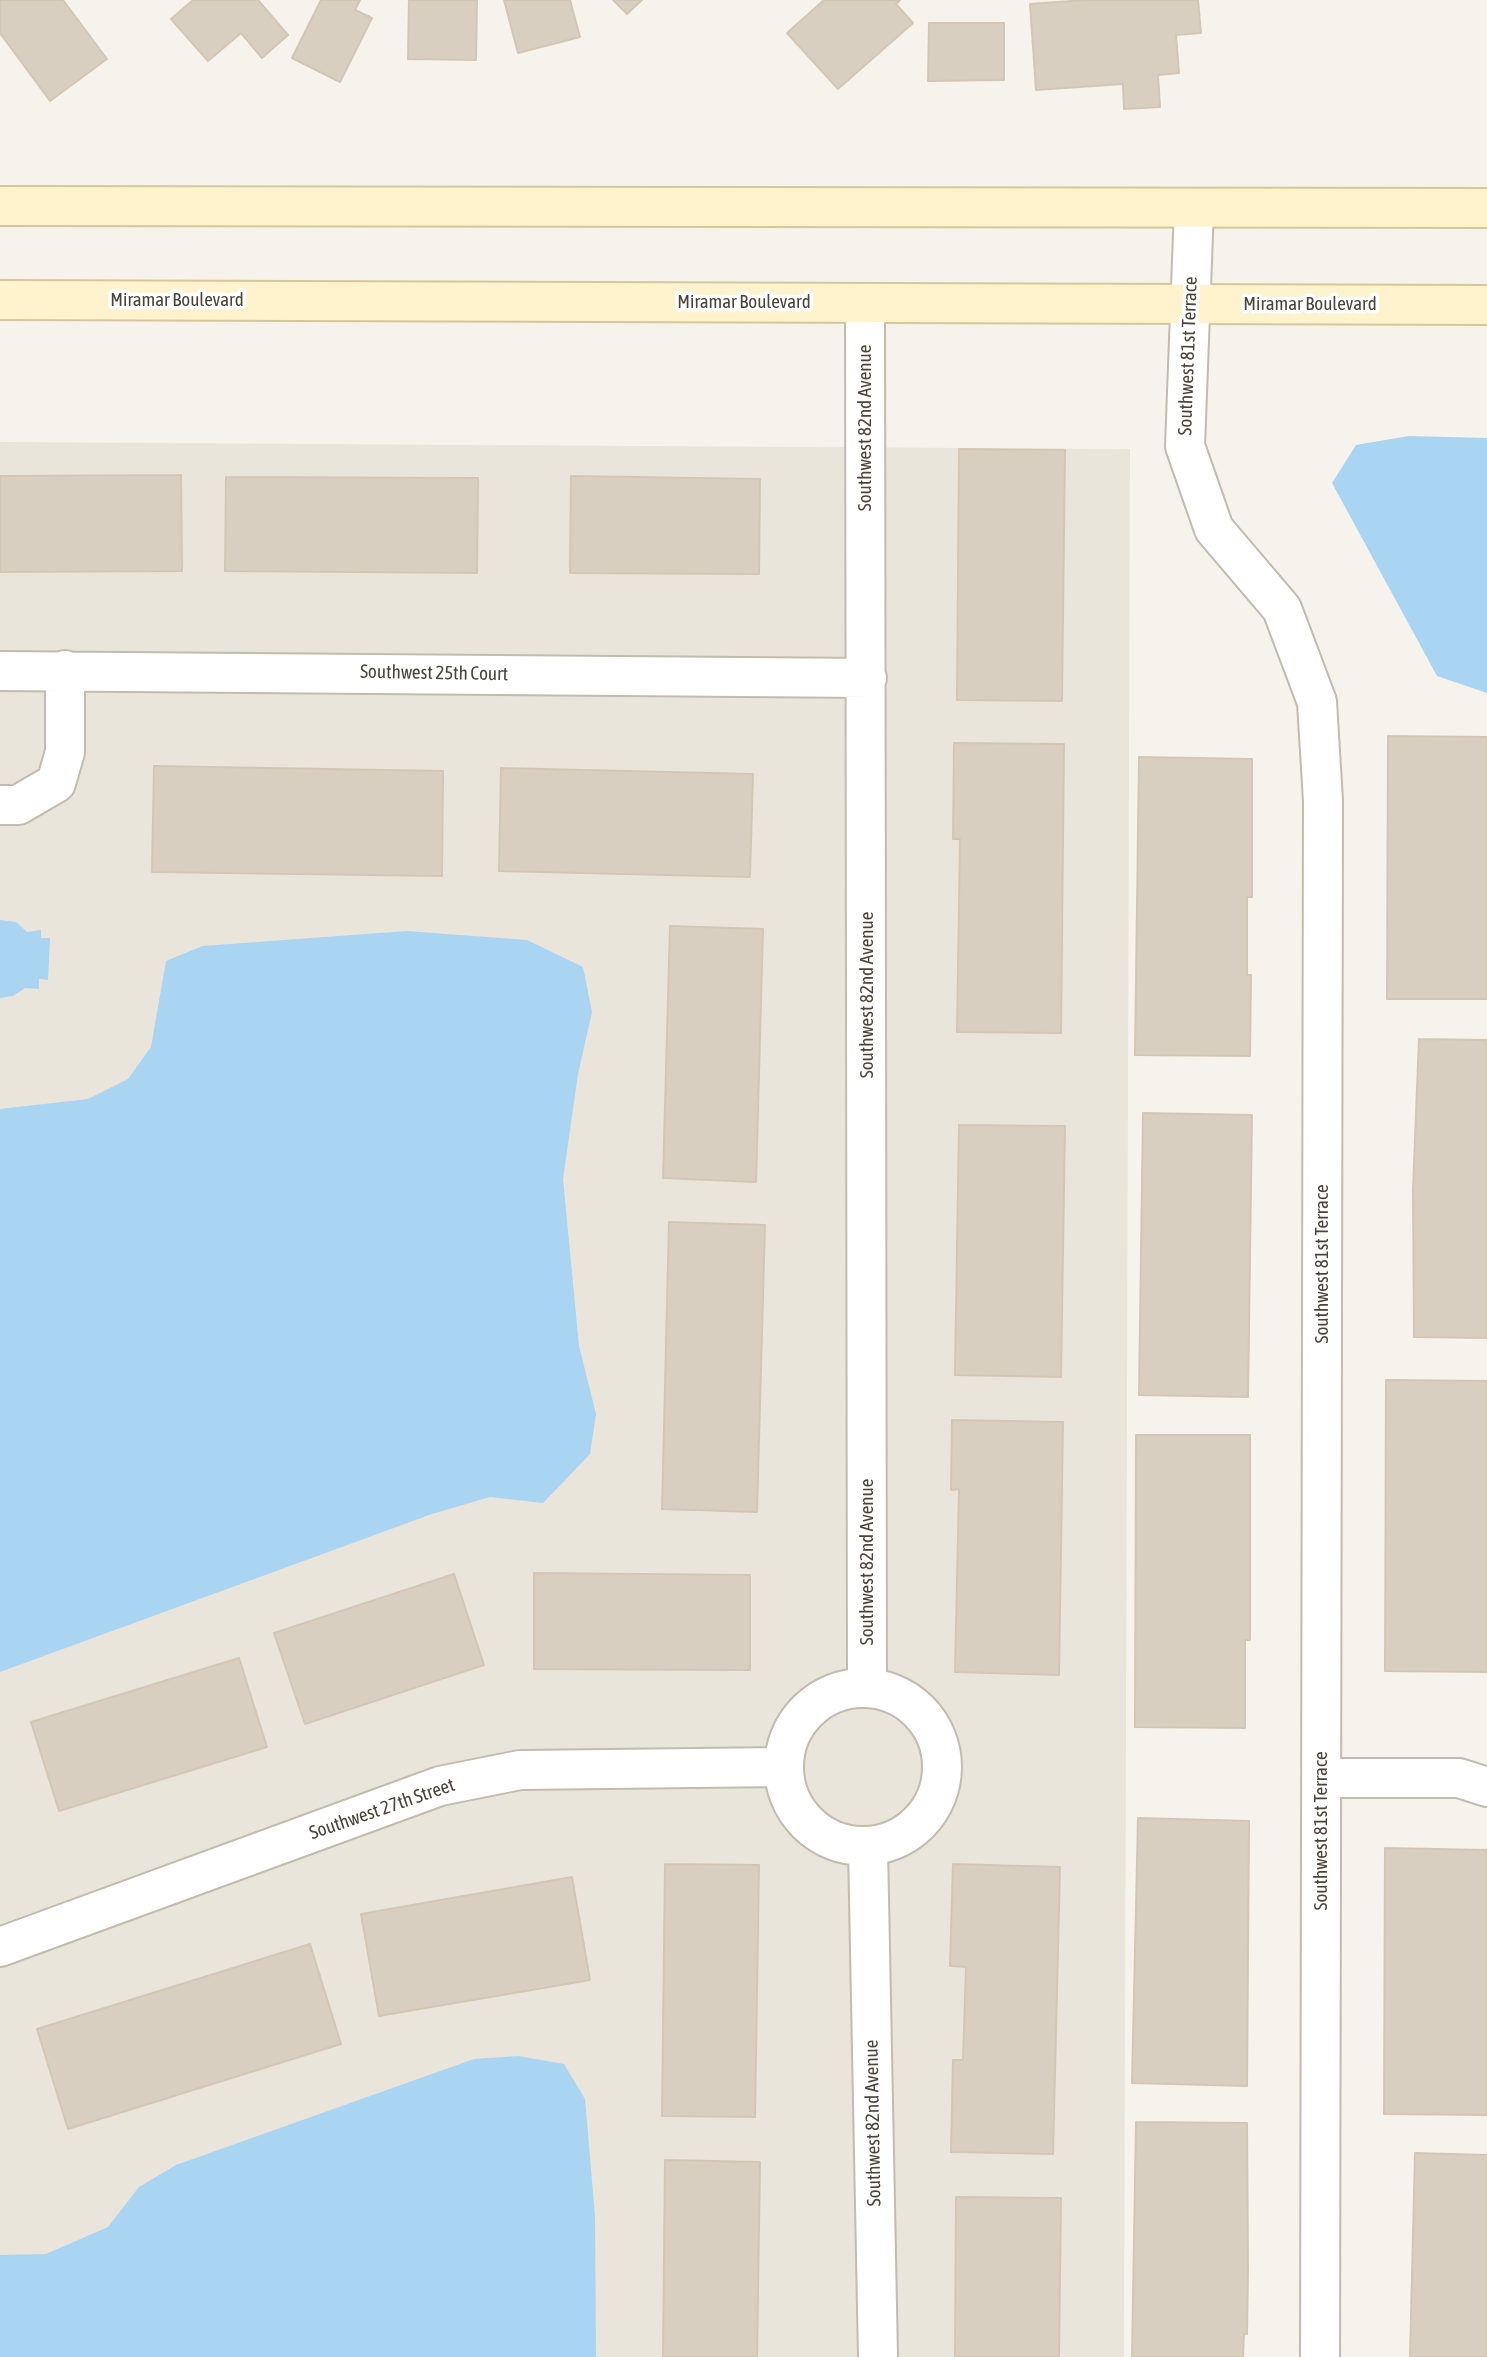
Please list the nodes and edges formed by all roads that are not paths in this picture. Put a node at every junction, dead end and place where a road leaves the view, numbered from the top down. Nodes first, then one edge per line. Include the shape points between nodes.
1 (0, 206) edge
2 (1194, 208) junction
3 (1487, 208) edge
4 (0, 300) edge
5 (864, 303) junction
6 (1190, 304) junction
7 (1487, 305) edge
8 (65, 670) junction
9 (0, 671) edge
10 (867, 678) junction
11 (0, 806) edge
12 (867, 1688) junction
13 (783, 1767) junction
14 (1321, 1777) junction
15 (1487, 1787) edge
16 (869, 1847) junction
17 (0, 1947) edge
18 (878, 2357) edge
19 (1320, 2357) edge

1 - 2 street
2 - 3 street
2 - 6 street, Southwest 81st Terrace
4 - 5 street, Miramar Boulevard
5 - 6 street, Miramar Boulevard
5 - 10 street, Southwest 82nd Avenue
6 - 7 street, Miramar Boulevard
6 - 14 street, Southwest 81st Terrace via 1185,446 1214,528 1282,610 1317,702 1323,802
8 - 9 street, Southwest 25th Court
8 - 10 street, Southwest 25th Court
8 - 11 street via 65,752 56,783 18,805
10 - 12 street, Southwest 82nd Avenue
12 - 13 street via 842,1691 818,1702 799,1719 787,1741
12 - 16 street via 893,1693 916,1707 932,1728 942,1753 942,1780 934,1805 917,1826 894,1840
13 - 16 street via 799,1815 818,1833 842,1844
13 - 17 street, Southwest 27th Street via 520,1770 440,1786
14 - 15 street via 1459,1778
14 - 19 street, Southwest 81st Terrace
16 - 18 street, Southwest 82nd Avenue

